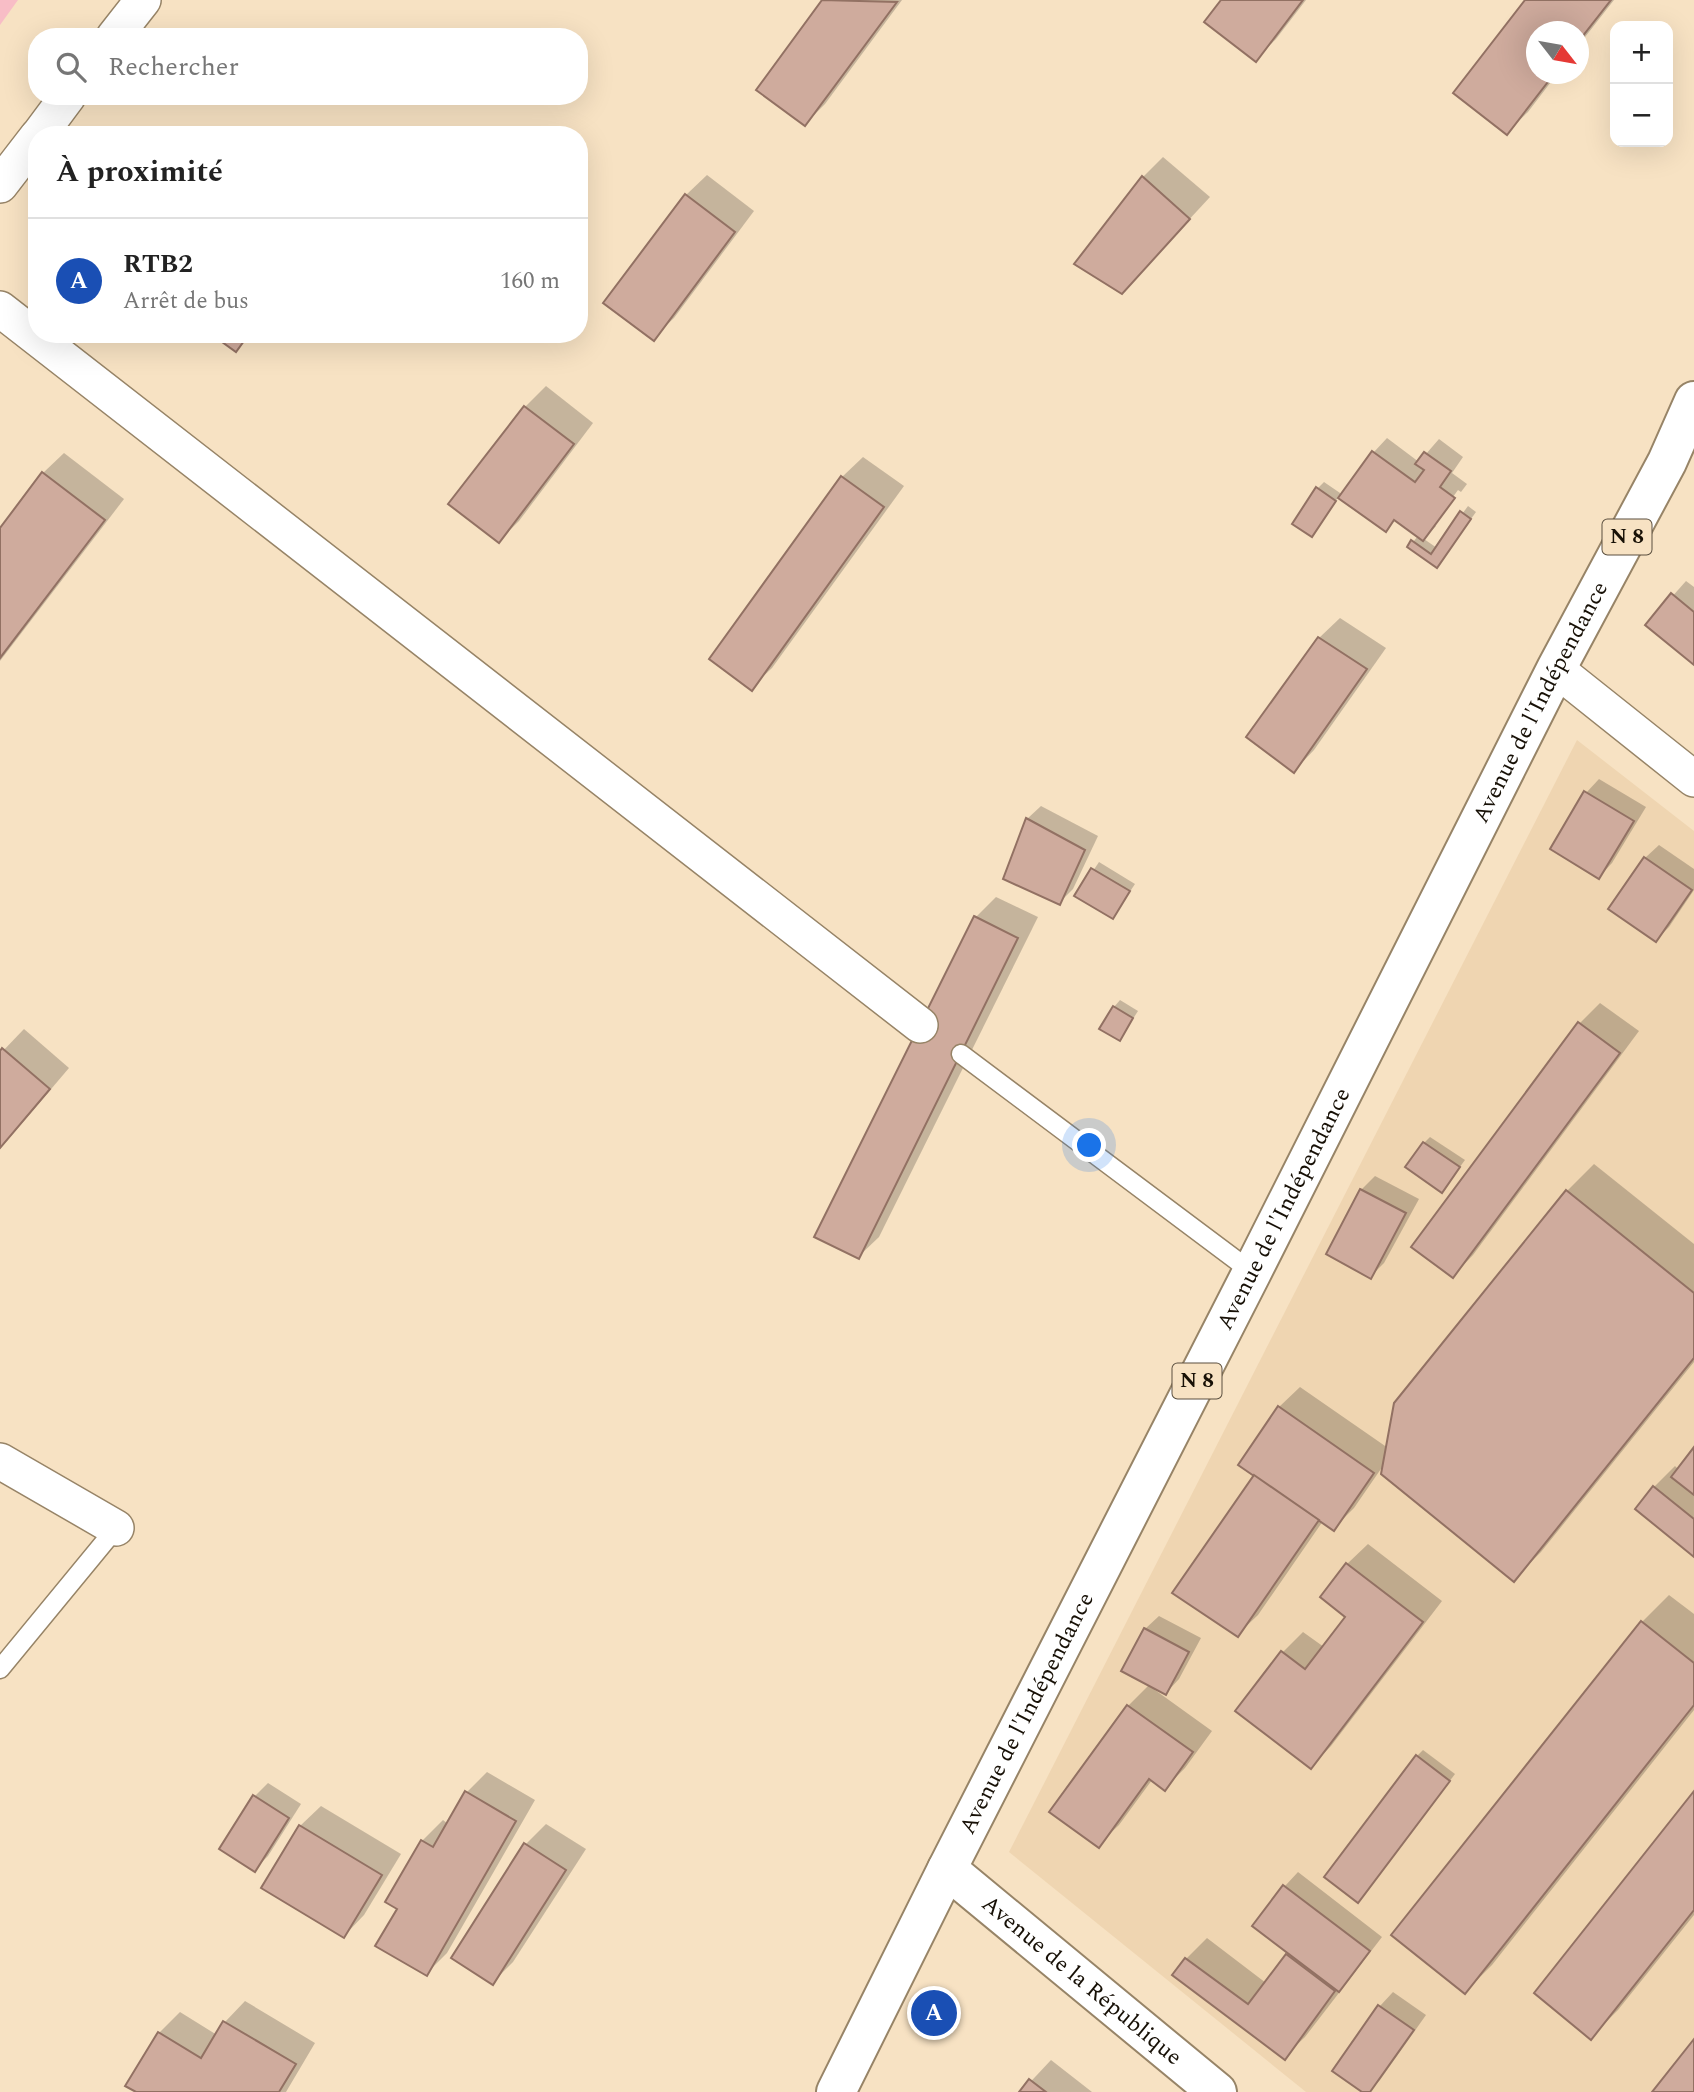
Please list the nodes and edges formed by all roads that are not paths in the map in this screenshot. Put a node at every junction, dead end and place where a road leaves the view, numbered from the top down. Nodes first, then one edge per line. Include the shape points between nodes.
1 (143, 0) edge
2 (121, 28) edge
3 (61, 105) edge
4 (46, 126) edge
5 (28, 149) edge
6 (0, 185) edge
7 (0, 309) edge
8 (28, 331) edge
9 (44, 343) edge
10 (1694, 401) edge
11 (1556, 669) junction
12 (1694, 779) edge
13 (919, 1025) dead end
14 (961, 1054) dead end
15 (1252, 1272) junction
16 (0, 1461) edge
17 (116, 1528) joint
18 (0, 1669) edge
19 (947, 1869) junction
20 (836, 2092) edge
21 (1217, 2092) edge

1 - 2 street
3 - 4 street
5 - 6 street
7 - 8 street
9 - 13 street
10 - 11 main road, Avenue de l'Indépendance / N 8 via 1667,462
11 - 12 street
11 - 15 main road, Avenue de l'Indépendance / N 8
14 - 15 lane
15 - 19 main road, Avenue de l'Indépendance / N 8
16 - 17 street
17 - 18 lane
19 - 20 main road, Avenue de l'Indépendance / N 8
19 - 21 main road, Avenue de la République

